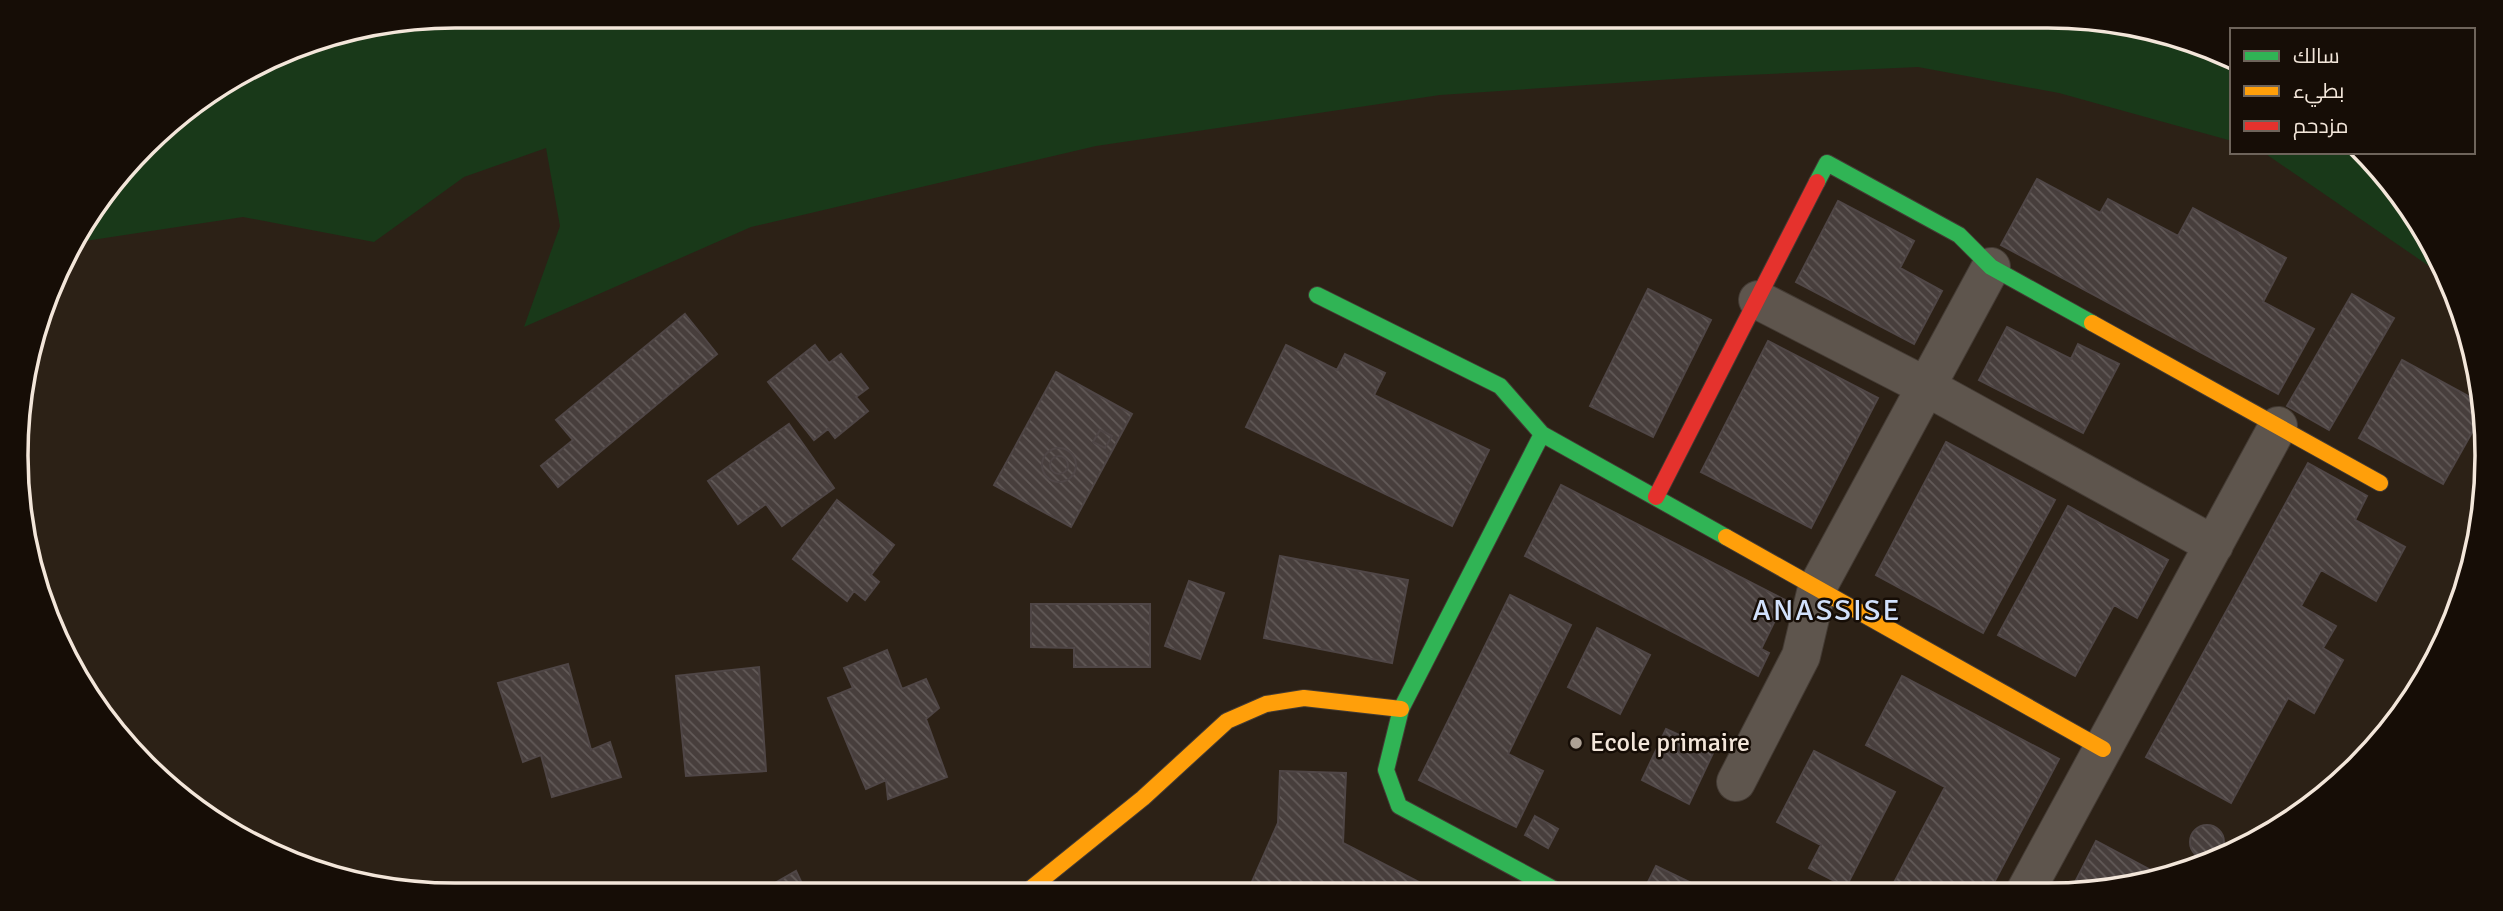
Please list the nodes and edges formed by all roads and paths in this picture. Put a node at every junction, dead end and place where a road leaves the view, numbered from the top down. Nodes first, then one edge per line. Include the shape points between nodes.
1 (1991, 267) junction
2 (1317, 295) dead end
3 (1758, 300) junction
4 (1925, 386) junction
5 (2278, 426) junction
6 (1542, 434) junction
7 (2380, 483) dead end
8 (1656, 497) junction
9 (2214, 545) junction
10 (1817, 588) junction
11 (1401, 709) junction
12 (2103, 750) junction
13 (1736, 782) dead end
14 (1038, 883) edge
15 (1542, 883) edge
16 (2030, 883) edge

1 - 3 street via 1959,235 1827,163
1 - 4 street
1 - 5 street
2 - 6 street via 1500,386
3 - 4 street
3 - 8 street
4 - 9 street
4 - 10 street
5 - 7 street
5 - 9 street
6 - 8 street
6 - 11 street
8 - 10 street
9 - 12 street
10 - 12 street
10 - 13 street via 1801,656
11 - 14 street via 1304,698 1266,704 1227,721 1143,798
11 - 15 street via 1386,771 1399,806
12 - 16 street

